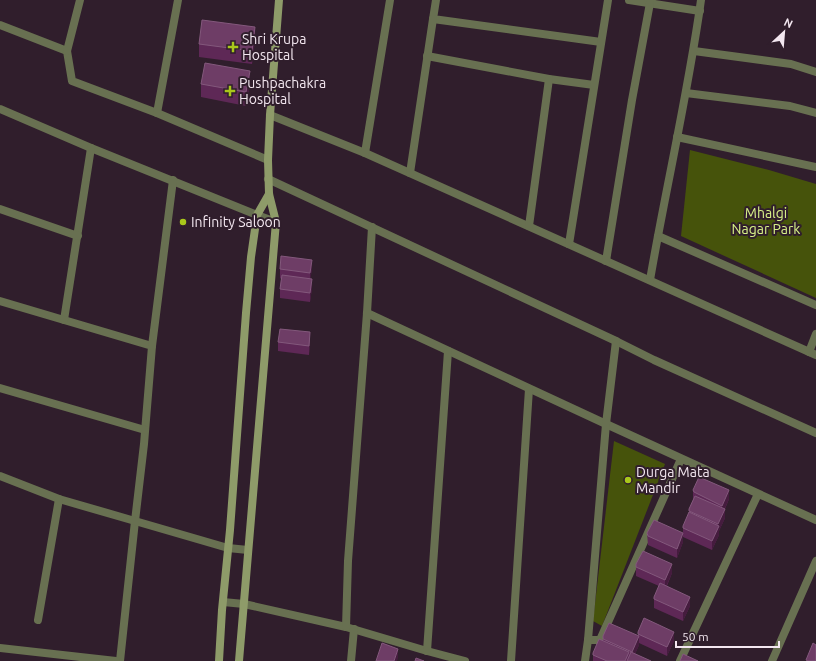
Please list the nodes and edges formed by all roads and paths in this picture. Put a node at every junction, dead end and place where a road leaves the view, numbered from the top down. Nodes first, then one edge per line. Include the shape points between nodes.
1 (80, 0) edge
2 (178, 0) edge
3 (279, 0) edge
4 (390, 0) edge
5 (436, 0) edge
6 (608, 0) edge
7 (629, 0) edge
8 (701, 0) edge
9 (650, 3) junction
10 (700, 11) junction
11 (433, 19) junction
12 (0, 25) edge
13 (601, 42) junction
14 (67, 51) junction
15 (694, 51) junction
16 (427, 56) junction
17 (816, 72) edge
18 (549, 79) junction
19 (594, 86) junction
20 (686, 93) junction
21 (0, 109) edge
22 (157, 113) junction
23 (816, 113) edge
24 (270, 115) junction
25 (677, 138) junction
26 (92, 148) junction
27 (364, 152) junction
28 (268, 160) junction
29 (816, 167) edge
30 (410, 173) junction
31 (268, 179) junction
32 (173, 180) junction
33 (269, 194) junction
34 (0, 209) edge
35 (258, 216) junction
36 (276, 222) junction
37 (529, 226) junction
38 (372, 227) junction
39 (78, 236) junction
40 (658, 236) junction
41 (569, 244) junction
42 (606, 261) junction
43 (650, 280) junction
44 (0, 302) edge
45 (816, 305) edge
46 (367, 313) junction
47 (64, 320) junction
48 (816, 334) edge
49 (616, 341) junction
50 (152, 346) junction
51 (448, 351) junction
52 (813, 354) edge
53 (0, 388) edge
54 (529, 389) junction
55 (606, 424) junction
56 (145, 430) junction
57 (816, 433) edge
58 (681, 459) junction
59 (0, 476) edge
60 (758, 494) junction
61 (58, 499) junction
62 (816, 520) edge
63 (135, 521) junction
64 (228, 548) junction
65 (248, 550) junction
66 (816, 561) edge
67 (223, 602) junction
68 (244, 604) junction
69 (38, 620) dead end
70 (350, 628) junction
71 (588, 640) junction
72 (0, 648) edge
73 (427, 651) junction
74 (116, 661) edge
75 (120, 661) edge
76 (219, 661) edge
77 (239, 661) edge
78 (351, 661) edge
79 (465, 661) edge
80 (511, 661) edge
81 (585, 661) edge
82 (680, 661) edge
83 (772, 661) edge

1 - 14 street
2 - 22 street
3 - 24 main road
4 - 27 street
5 - 11 street
6 - 13 street
7 - 9 street
8 - 10 street
9 - 10 street
9 - 42 street
10 - 15 street
11 - 13 street
11 - 16 street
12 - 14 street
13 - 19 street
14 - 22 street via 72,81
15 - 17 street via 791,64
15 - 20 street
16 - 18 street
16 - 30 street
18 - 19 street
18 - 37 street
19 - 41 street
20 - 23 street via 790,106
20 - 25 street
21 - 26 street
22 - 28 street
24 - 27 street
24 - 28 main road
25 - 29 street
25 - 40 street
26 - 32 street
26 - 39 street
27 - 30 street
28 - 31 main road
30 - 37 street
31 - 33 main road
31 - 38 street
32 - 35 street
32 - 50 street
33 - 35 main road
33 - 36 main road
34 - 39 street
35 - 36 street
35 - 64 main road via 251,257
36 - 65 main road
37 - 41 street
38 - 46 street
38 - 49 street
39 - 47 street
40 - 43 street
40 - 45 street
41 - 42 street
42 - 43 street
43 - 52 street
44 - 47 street
46 - 51 street
46 - 70 street via 348,561
47 - 50 street
48 - 52 street
49 - 55 street
49 - 57 street
50 - 56 street
51 - 54 street
51 - 73 street
53 - 56 street
54 - 55 street
54 - 80 street
55 - 58 street
55 - 71 street
56 - 63 street
58 - 60 street
58 - 71 street via 600,640
59 - 61 street
60 - 62 street
60 - 82 street
61 - 63 street
61 - 69 street
63 - 64 street
63 - 75 street
64 - 65 street
64 - 67 main road
65 - 68 main road
66 - 83 street
67 - 68 street
67 - 76 main road
68 - 70 street
68 - 77 main road
70 - 73 street
70 - 78 street
71 - 81 street
72 - 74 street
73 - 79 street

